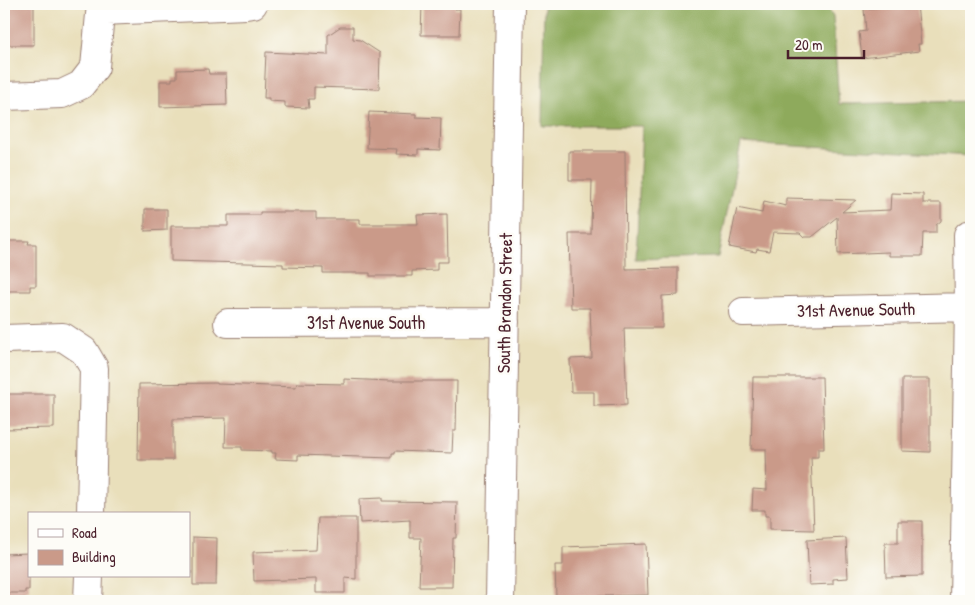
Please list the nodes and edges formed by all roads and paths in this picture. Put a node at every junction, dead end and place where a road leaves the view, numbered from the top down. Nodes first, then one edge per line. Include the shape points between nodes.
1 (253, 4) edge
2 (510, 4) edge
3 (101, 7) edge
4 (4, 96) edge
5 (968, 236) dead end
6 (969, 307) junction
7 (743, 312) dead end
8 (505, 322) junction
9 (228, 323) dead end
10 (4, 340) edge
11 (91, 512) edge
12 (89, 578) edge
13 (88, 601) edge
14 (500, 601) edge
15 (964, 601) edge

1 - 3 street
2 - 8 street, South Brandon Street
3 - 4 street via 95,67 81,85 62,94
5 - 6 street
6 - 7 street, 31st Avenue South
6 - 15 street
8 - 9 street, 31st Avenue South
8 - 14 street, South Brandon Street
10 - 11 street via 63,337 84,351 94,368
12 - 13 street

